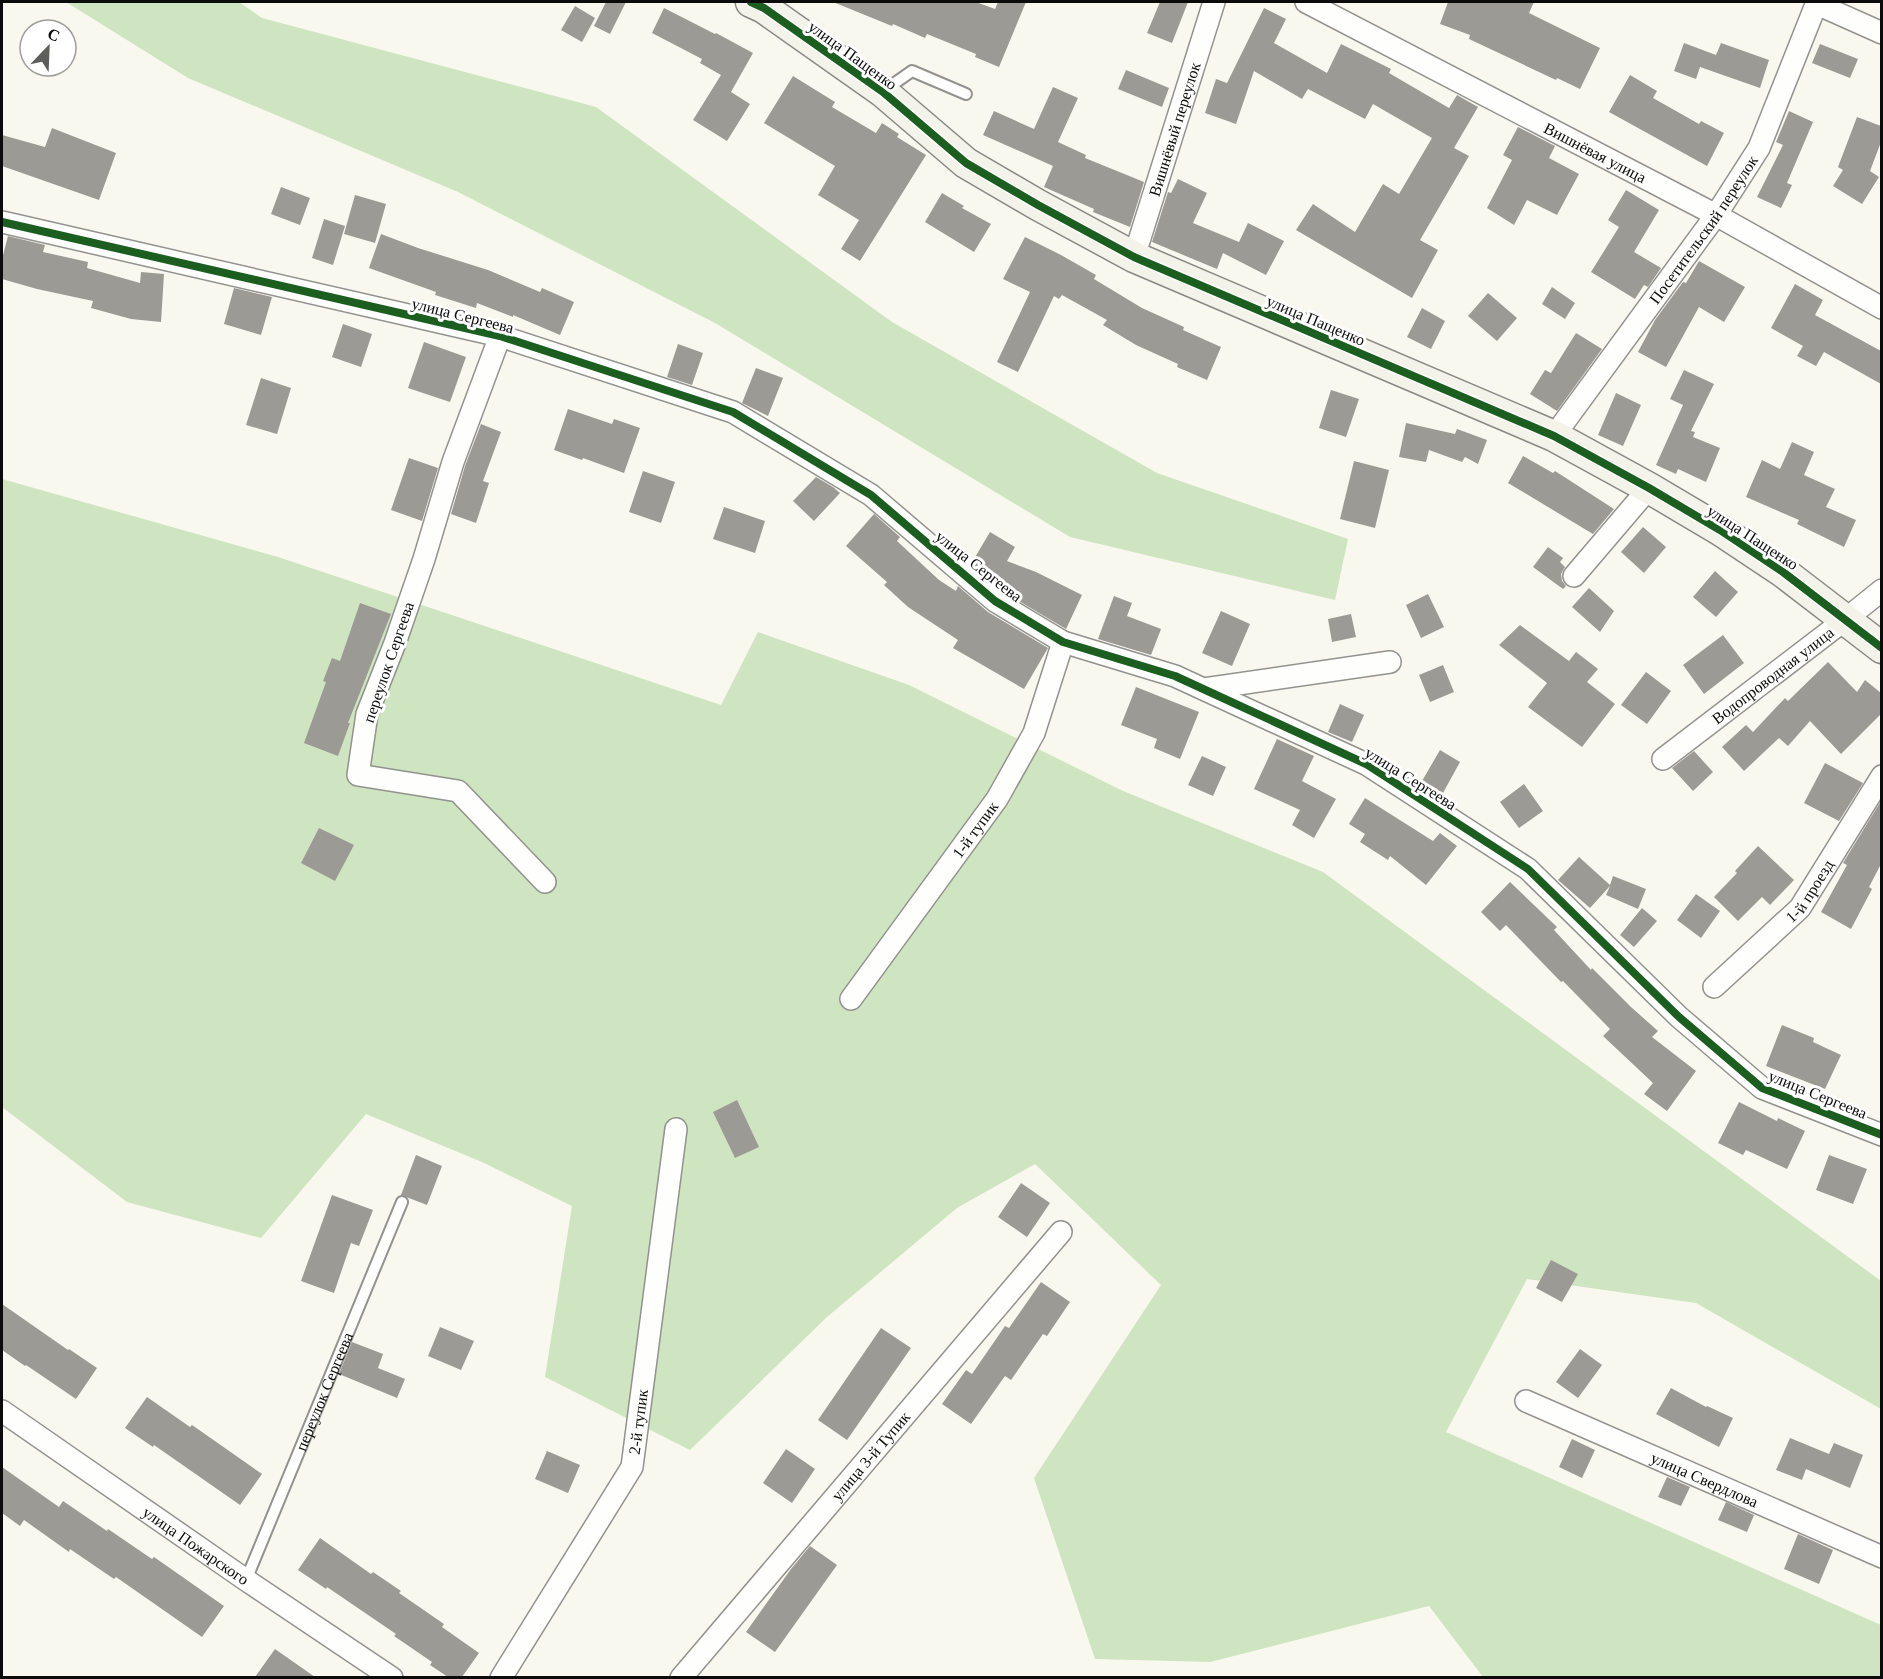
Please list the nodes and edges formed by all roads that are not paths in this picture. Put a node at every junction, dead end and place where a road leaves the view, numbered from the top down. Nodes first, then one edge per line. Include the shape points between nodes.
1 (1214, 2) edge
2 (1306, 2) edge
3 (1817, 3) edge
4 (760, 4) edge
5 (1881, 33) edge
6 (883, 92) junction
7 (966, 94) dead end
8 (1716, 215) junction
9 (2, 222) edge
10 (1134, 257) junction
11 (1881, 308) edge
12 (500, 336) junction
13 (1554, 436) junction
14 (1648, 488) junction
15 (1574, 576) dead end
16 (1881, 590) edge
17 (1846, 619) junction
18 (1063, 642) junction
19 (1881, 648) edge
20 (1390, 662) dead end
21 (1203, 689) junction
22 (1663, 759) dead end
23 (1881, 776) edge
24 (545, 882) dead end
25 (1714, 987) dead end
26 (851, 999) dead end
27 (676, 1129) dead end
28 (1881, 1135) edge
29 (402, 1202) dead end
30 (1061, 1232) dead end
31 (1526, 1401) dead end
32 (2, 1411) edge
33 (1881, 1557) edge
34 (246, 1580) junction
35 (388, 1676) edge
36 (501, 1677) edge
37 (681, 1677) edge

1 - 10 street, Вишнёвый переулок
2 - 8 street, Вишнёвая улица
3 - 5 street
3 - 8 street, Посетительский переулок via 1760,148
4 - 6 street, улица Пащенко
6 - 7 lane via 912,71
6 - 10 street, улица Пащенко via 966,163
8 - 11 street, Вишнёвая улица
8 - 13 street, Посетительский переулок
9 - 12 street, улица Сергеева
10 - 13 street, улица Пащенко
12 - 18 street, улица Сергеева via 733,412 871,495 995,600
12 - 24 street, переулок Сергеева via 368,714 358,775 458,791
13 - 14 street, улица Пащенко
14 - 15 street
14 - 17 street, улица Пащенко via 1729,536
16 - 17 street, Водопроводная улица
17 - 19 street, улица Пащенко
17 - 22 street, Водопроводная улица
18 - 21 street, улица Сергеева via 1175,676
18 - 26 street, 1-й тупик via 1034,733 997,799
20 - 21 street
21 - 28 street, улица Сергеева via 1366,764 1528,869 1678,1017 1762,1088
23 - 25 street, 1-й проезд via 1800,908
27 - 36 street, 2-й тупик via 632,1467
29 - 34 lane, переулок Сергеева
30 - 37 street, улица 3-й Тупик
31 - 33 street, улица Свердлова
32 - 34 street, улица Пожарского
34 - 35 street, улица Пожарского

